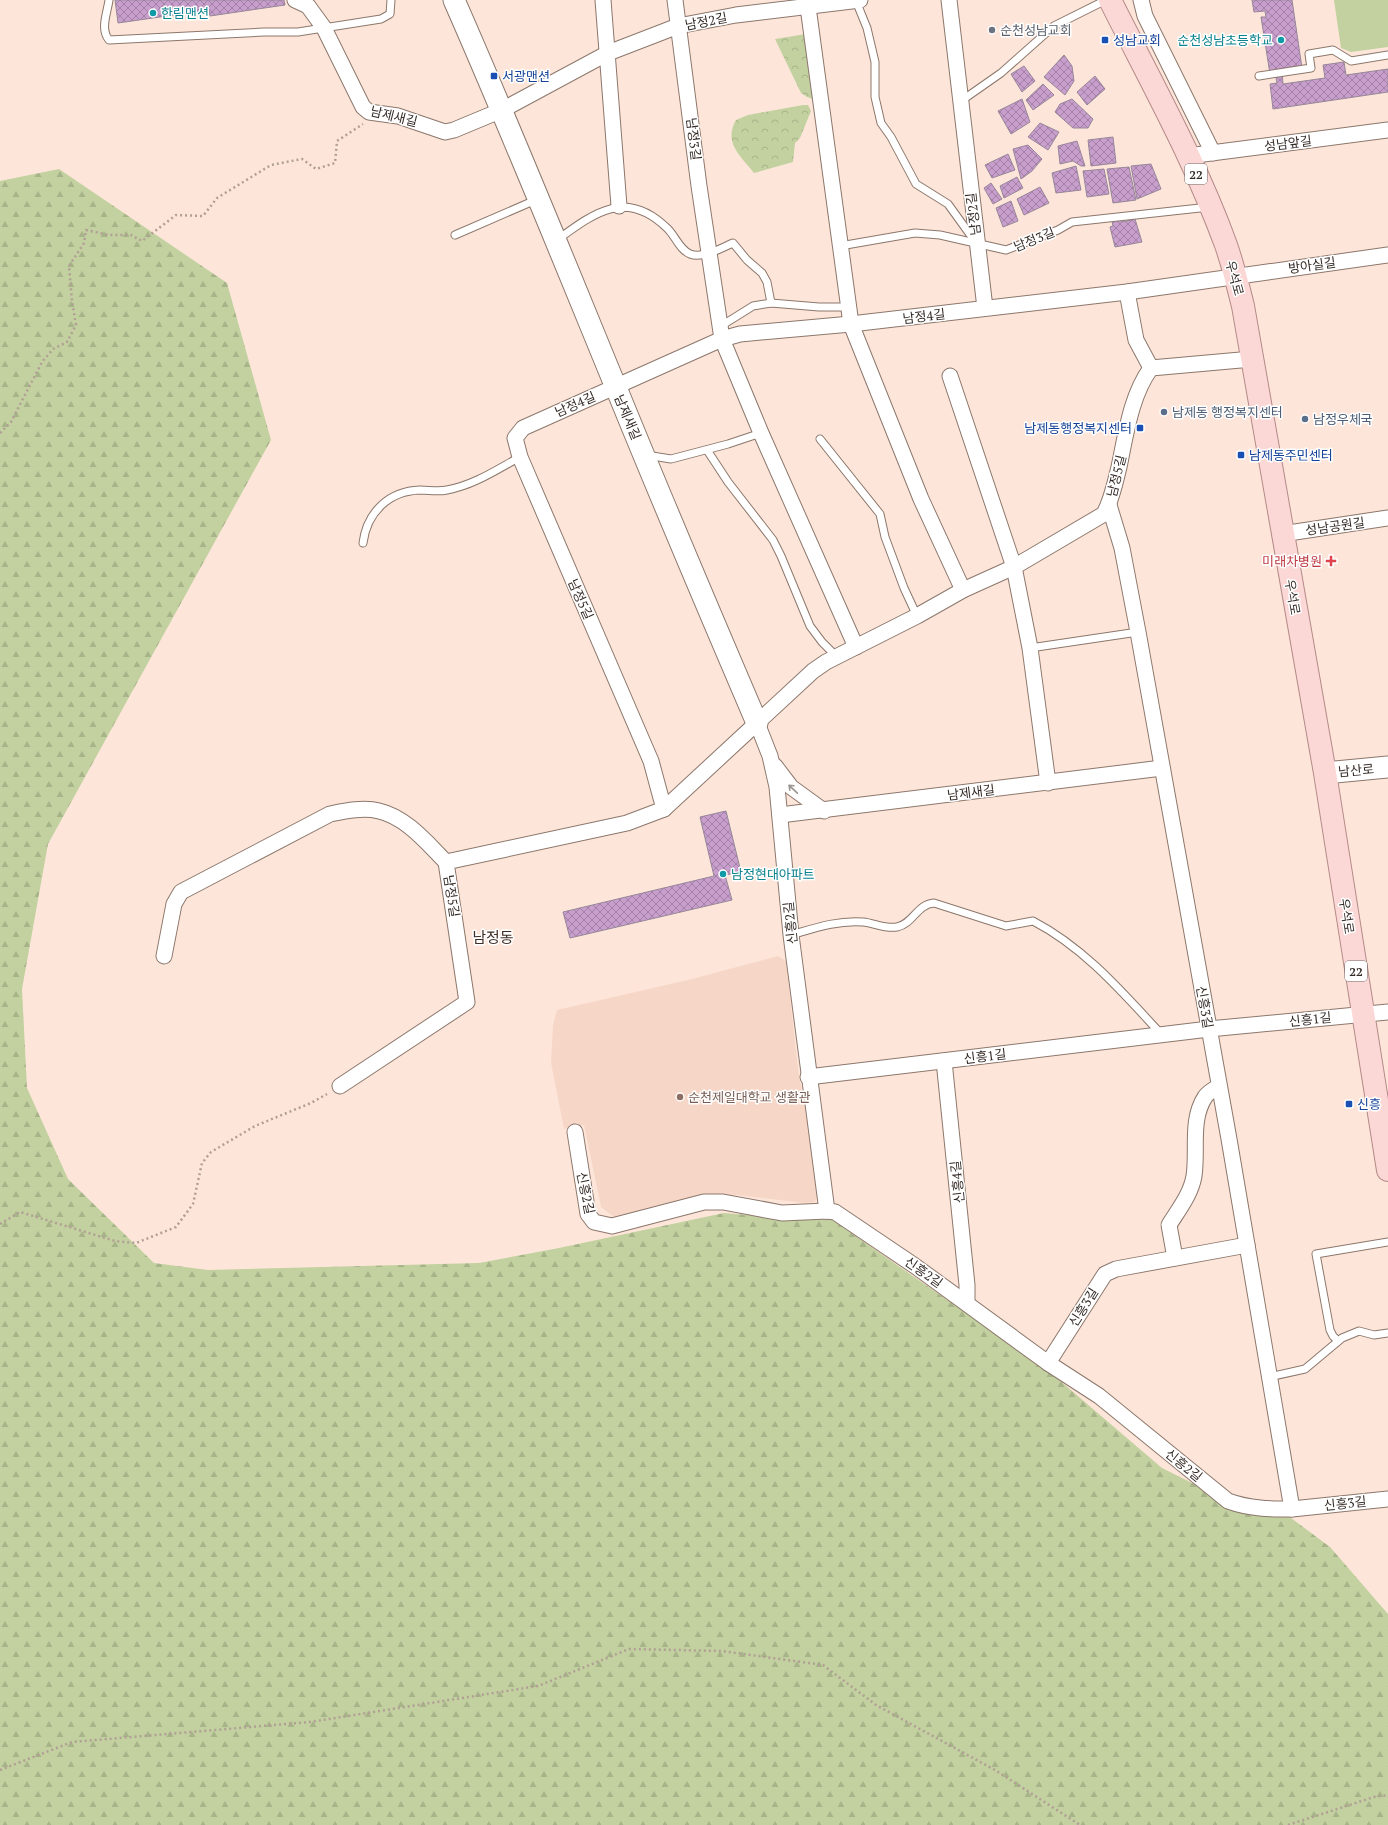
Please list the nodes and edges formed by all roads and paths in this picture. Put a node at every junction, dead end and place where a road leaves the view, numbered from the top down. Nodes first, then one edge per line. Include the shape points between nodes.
1 (109, 0) edge
2 (295, 0) edge
3 (391, 0) edge
4 (454, 0) edge
5 (603, 0) edge
6 (675, 0) edge
7 (858, 0) edge
8 (949, 0) edge
9 (1106, 0) edge
10 (1110, 0) edge
11 (1141, 0) edge
12 (808, 7) junction
13 (678, 26) junction
14 (324, 28) junction
15 (608, 53) junction
16 (1388, 55) edge
17 (1259, 76) dead end
18 (960, 102) junction
19 (502, 110) junction
20 (378, 113) junction
21 (1388, 130) edge
22 (1213, 153) junction
23 (1188, 156) junction
24 (540, 198) junction
25 (619, 206) junction
26 (1211, 207) junction
27 (455, 235) dead end
28 (557, 240) junction
29 (977, 243) junction
30 (840, 246) junction
31 (710, 253) junction
32 (1388, 255) edge
33 (1235, 276) junction
34 (1127, 292) junction
35 (771, 303) junction
36 (849, 307) junction
37 (985, 308) junction
38 (851, 324) junction
39 (722, 332) junction
40 (1252, 359) junction
41 (1151, 368) junction
42 (950, 376) dead end
43 (615, 386) junction
44 (0, 432) edge
45 (761, 433) junction
46 (820, 439) dead end
47 (707, 450) junction
48 (644, 454) junction
49 (520, 457) junction
50 (1109, 505) junction
51 (1388, 518) edge
52 (1282, 534) junction
53 (363, 543) dead end
54 (1014, 567) junction
55 (963, 590) junction
56 (917, 616) junction
57 (1138, 632) junction
58 (856, 647) junction
59 (1030, 648) junction
60 (837, 657) junction
61 (757, 723) junction
62 (770, 759) junction
63 (1388, 767) edge
64 (1162, 768) junction
65 (1325, 772) junction
66 (1048, 783) junction
67 (664, 809) junction
68 (824, 811) junction
69 (780, 815) junction
70 (446, 862) junction
71 (791, 935) junction
72 (164, 956) dead end
73 (1388, 1012) edge
74 (1363, 1014) junction
75 (1209, 1029) junction
76 (1162, 1035) junction
77 (944, 1061) junction
78 (808, 1077) junction
79 (340, 1086) joint
80 (1219, 1086) junction
81 (575, 1132) dead end
82 (1388, 1170) edge
83 (827, 1211) junction
84 (0, 1224) edge
85 (1388, 1242) edge
86 (1247, 1245) junction
87 (1176, 1258) junction
88 (967, 1303) junction
89 (1388, 1333) edge
90 (1338, 1342) junction
91 (1048, 1363) junction
92 (1269, 1377) junction
93 (1388, 1499) edge
94 (1292, 1509) junction
95 (0, 1770) edge
96 (1388, 1795) edge
97 (1080, 1825) edge
98 (1288, 1825) edge

1 - 14 lane via 104,34 109,40 298,32
2 - 14 street, 남제새길 via 308,6
3 - 14 lane via 390,14 381,19
4 - 19 street, 남제새길
5 - 15 street
6 - 13 street, 남정3길
7 - 12 street, 남정2길
7 - 29 lane, 남정2길 via 875,62 875,97 881,123 916,184 948,204
8 - 18 street, 남정2길
9 - 18 lane via 1054,26 980,90
10 - 23 main road, 우석로 / 22
11 - 22 street via 1145,16
12 - 13 street, 남정2길 via 736,15
12 - 30 street
13 - 15 street, 남정2길
13 - 31 street, 남정3길
14 - 20 street, 남제새길 via 363,107 369,112
15 - 19 street, 남정2길
15 - 25 street
16 - 17 lane via 1351,61 1333,50 1309,54 1311,68
18 - 29 street, 남정2길
19 - 20 street, 남제새길 via 445,132 398,116
19 - 24 street, 남제새길
20 - 44 path via 337,141 335,163 316,169 302,158 271,165 217,198 203,216 176,215 142,240 131,235 109,235 86,230 84,243 69,266 76,325 67,342 53,349 42,362 11,422
21 - 22 street, 성남앞길
22 - 23 street, 성남앞길
23 - 26 main road, 우석로 / 22
24 - 27 lane
24 - 28 street, 남제새길
25 - 28 lane via 601,211
25 - 31 lane via 635,209 661,222 688,253
26 - 29 lane, 남정3길 via 1072,222 1006,250
26 - 33 main road, 우석로 / 22
28 - 43 street, 남제새길
29 - 30 lane, 남정3길 via 940,235 915,233
29 - 37 street
30 - 36 street
31 - 35 lane via 733,243 762,274 767,282
31 - 39 street
32 - 33 street, 방아실길
33 - 34 street, 남정4길
33 - 40 main road, 우석로 / 22
34 - 37 street, 남정4길
34 - 41 street via 1136,340
35 - 36 lane
35 - 39 lane via 753,306
36 - 38 street
37 - 38 street, 남정4길
38 - 39 street, 남정4길 via 740,334
38 - 55 street via 921,500
39 - 43 street, 남정4길
39 - 45 street
40 - 41 street
40 - 52 main road, 우석로 / 22
41 - 50 street, 남정5길 via 1141,381
42 - 54 street
43 - 48 street, 남제새길
43 - 49 street, 남정4길 via 523,428 515,438
45 - 47 lane
45 - 58 street
46 - 56 lane via 880,514 885,537
47 - 48 lane via 671,459
47 - 60 lane via 732,488 773,540 810,626
48 - 61 street, 남제새길
49 - 53 lane via 491,474 447,490 403,492 391,497 368,521
49 - 67 street, 남정5길 via 649,755
50 - 54 street, 남정5길 via 1104,514
50 - 57 street via 1122,548
51 - 52 street, 성남공원길
52 - 65 main road, 우석로 / 22
54 - 55 street, 남정5길
54 - 59 street
55 - 56 street, 남정5길
56 - 58 street, 남정5길
57 - 59 lane
57 - 64 street
58 - 60 street, 남정5길
59 - 66 street
60 - 61 street, 남정5길 via 813,671
61 - 62 street, 신흥2길
61 - 67 street, 남정5길
68 -> 62 street via 791,787
62 - 69 street, 신흥2길
63 - 65 street, 남산로
64 - 66 street, 남제새길
64 - 75 street, 신흥3길
65 - 74 main road, 우석로 / 22
66 - 68 street, 남제새길
67 - 70 street, 남정5길 via 627,823
68 - 69 street, 남제새길
69 - 71 street, 신흥2길
70 - 72 street via 399,819 378,810 351,810 330,814 181,892 174,904
70 - 79 street, 남정5길 via 468,1002
71 - 76 lane via 840,922 864,922 897,927 909,921 926,904 934,903 1006,926 1033,921 1060,938 1106,974
71 - 78 street, 신흥2길
73 - 74 street, 신흥1길
74 - 75 street, 신흥1길
74 - 82 main road, 우석로 / 22
75 - 76 street, 신흥1길
75 - 80 street, 신흥3길
76 - 77 street, 신흥1길
77 - 78 street, 신흥1길
77 - 88 street, 신흥4길
78 - 83 street, 신흥2길
79 - 84 path via 311,1103 255,1126 211,1152 202,1163 193,1204 176,1227 136,1243 115,1242 20,1212
80 - 86 street, 신흥3길
80 - 87 street via 1206,1096 1200,1107 1196,1128 1194,1177 1188,1197 1169,1225
81 - 83 street, 신흥2길 via 588,1214 594,1222 612,1226 704,1202 723,1202 782,1213
83 - 88 street, 신흥2길 via 835,1212
85 - 90 lane via 1316,1254 1330,1330
86 - 87 street, 신흥3길
86 - 92 street, 신흥3길
87 - 91 street, 신흥3길 via 1116,1269 1105,1274
88 - 91 street, 신흥2길
89 - 90 lane via 1374,1336 1359,1331
90 - 92 lane via 1305,1369
91 - 94 street, 신흥2길 via 1099,1396 1228,1501 1244,1507
92 - 94 street, 신흥3길
93 - 94 street, 신흥3길
95 - 97 path via 72,1742 310,1722 538,1686 629,1649 722,1650 823,1665 876,1705 995,1770
96 - 98 path via 1374,1797

